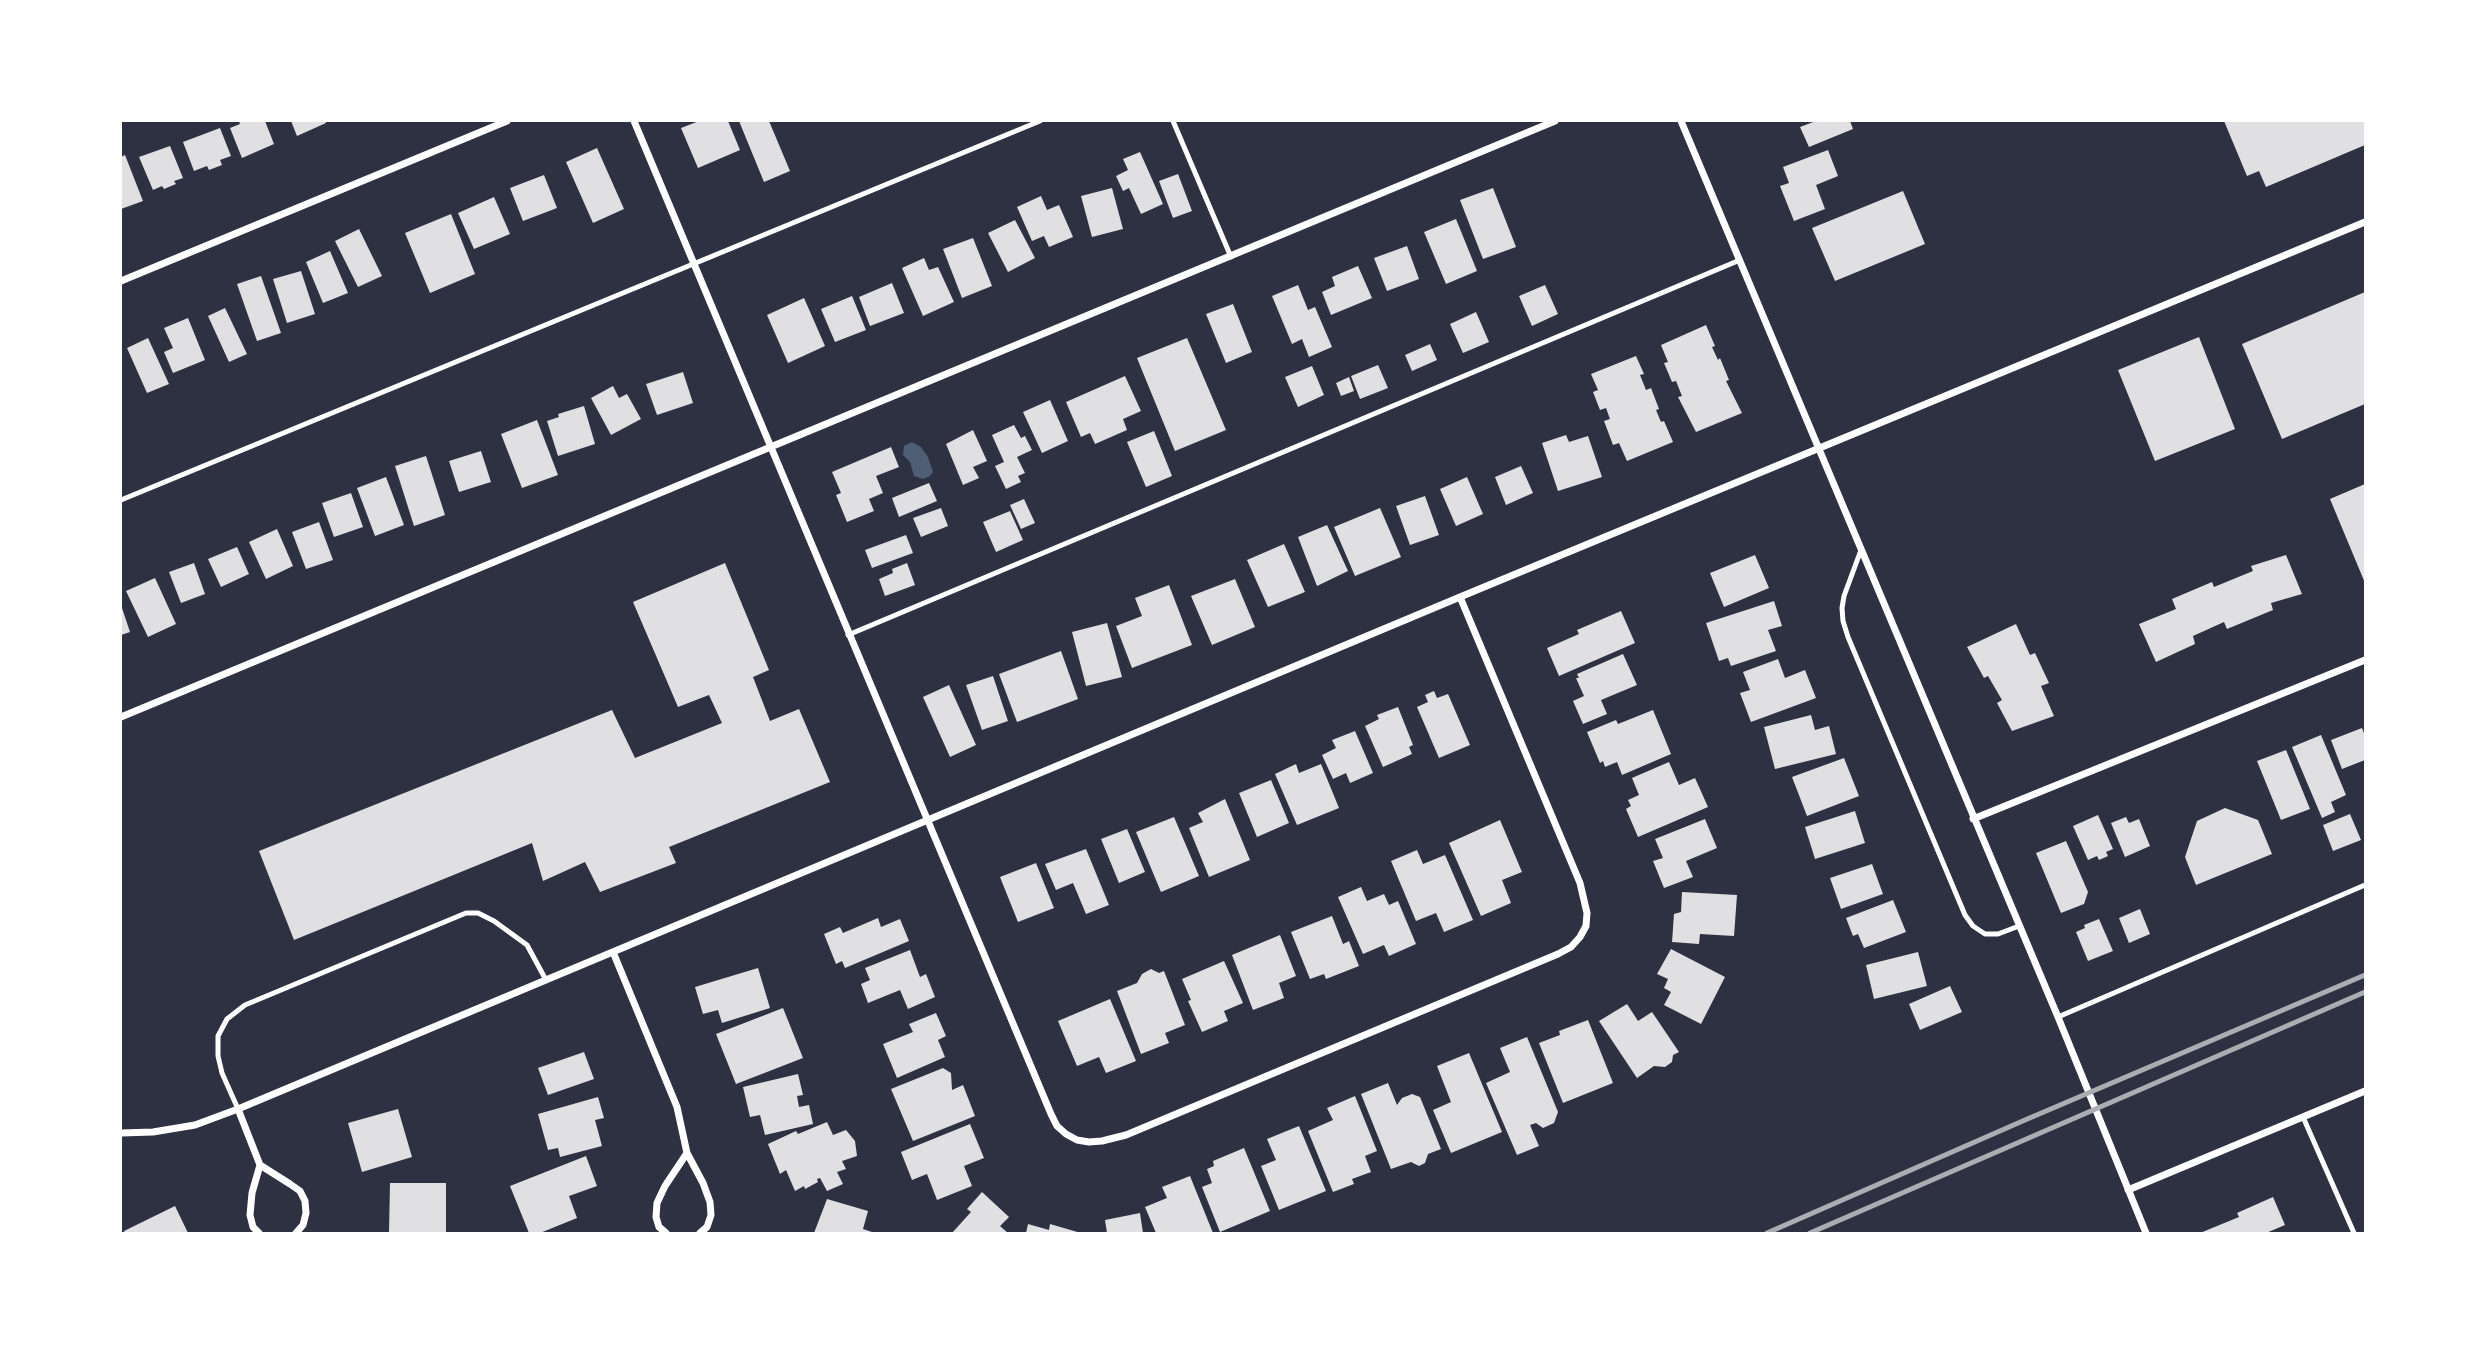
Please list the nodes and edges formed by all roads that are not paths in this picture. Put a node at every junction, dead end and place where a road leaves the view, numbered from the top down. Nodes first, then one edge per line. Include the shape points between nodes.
1 (507, 121) edge
2 (634, 121) edge
3 (1040, 121) edge
4 (1174, 121) edge
5 (1555, 121) edge
6 (1681, 121) edge
7 (2365, 222) edge
8 (1231, 257) junction
9 (1740, 260) junction
10 (694, 262) junction
11 (121, 281) edge
12 (772, 448) junction
13 (1819, 449) junction
14 (121, 500) edge
15 (1861, 550) junction
16 (1460, 597) junction
17 (848, 635) junction
18 (2365, 660) edge
19 (121, 718) edge
20 (1973, 819) junction
21 (927, 821) junction
22 (2365, 885) edge
23 (2020, 926) junction
24 (612, 952) junction
25 (546, 980) junction
26 (2058, 1017) junction
27 (2365, 1091) edge
28 (238, 1109) junction
29 (2304, 1117) junction
30 (125, 1133) edge
31 (687, 1153) junction
32 (260, 1165) junction
33 (2128, 1190) junction
34 (259, 1233) edge
35 (296, 1233) edge
36 (666, 1233) edge
37 (700, 1233) edge
38 (2146, 1233) edge
39 (2354, 1233) edge

1 - 11 street
2 - 10 street
3 - 10 lane
4 - 8 lane
5 - 8 street
6 - 9 street
7 - 13 street
8 - 12 street
9 - 13 street
9 - 17 lane
10 - 12 street
10 - 14 lane
12 - 17 street
12 - 19 street
13 - 15 street
13 - 16 street
15 - 20 street
15 - 23 lane via 1842,608 1858,663 1965,915 1985,934
16 - 21 street
16 - 21 street via 1585,899 1586,926 1580,937 1533,965 1126,1135 1102,1141 1077,1140 1057,1126 1051,1114
17 - 21 street
18 - 20 street
20 - 23 street
21 - 24 street
22 - 26 lane
23 - 26 street
24 - 25 street
24 - 31 street via 677,1107
25 - 28 street
25 - 28 lane via 527,945 495,922 467,913 244,1005 227,1019 218,1036 222,1073
26 - 33 street
27 - 29 street
28 - 30 street via 195,1125
28 - 32 street
29 - 33 street
29 - 39 lane
31 - 36 street via 657,1203 659,1227
31 - 37 street via 710,1202 711,1215
32 - 34 street via 250,1215
32 - 35 street via 300,1191 306,1213
33 - 38 street

